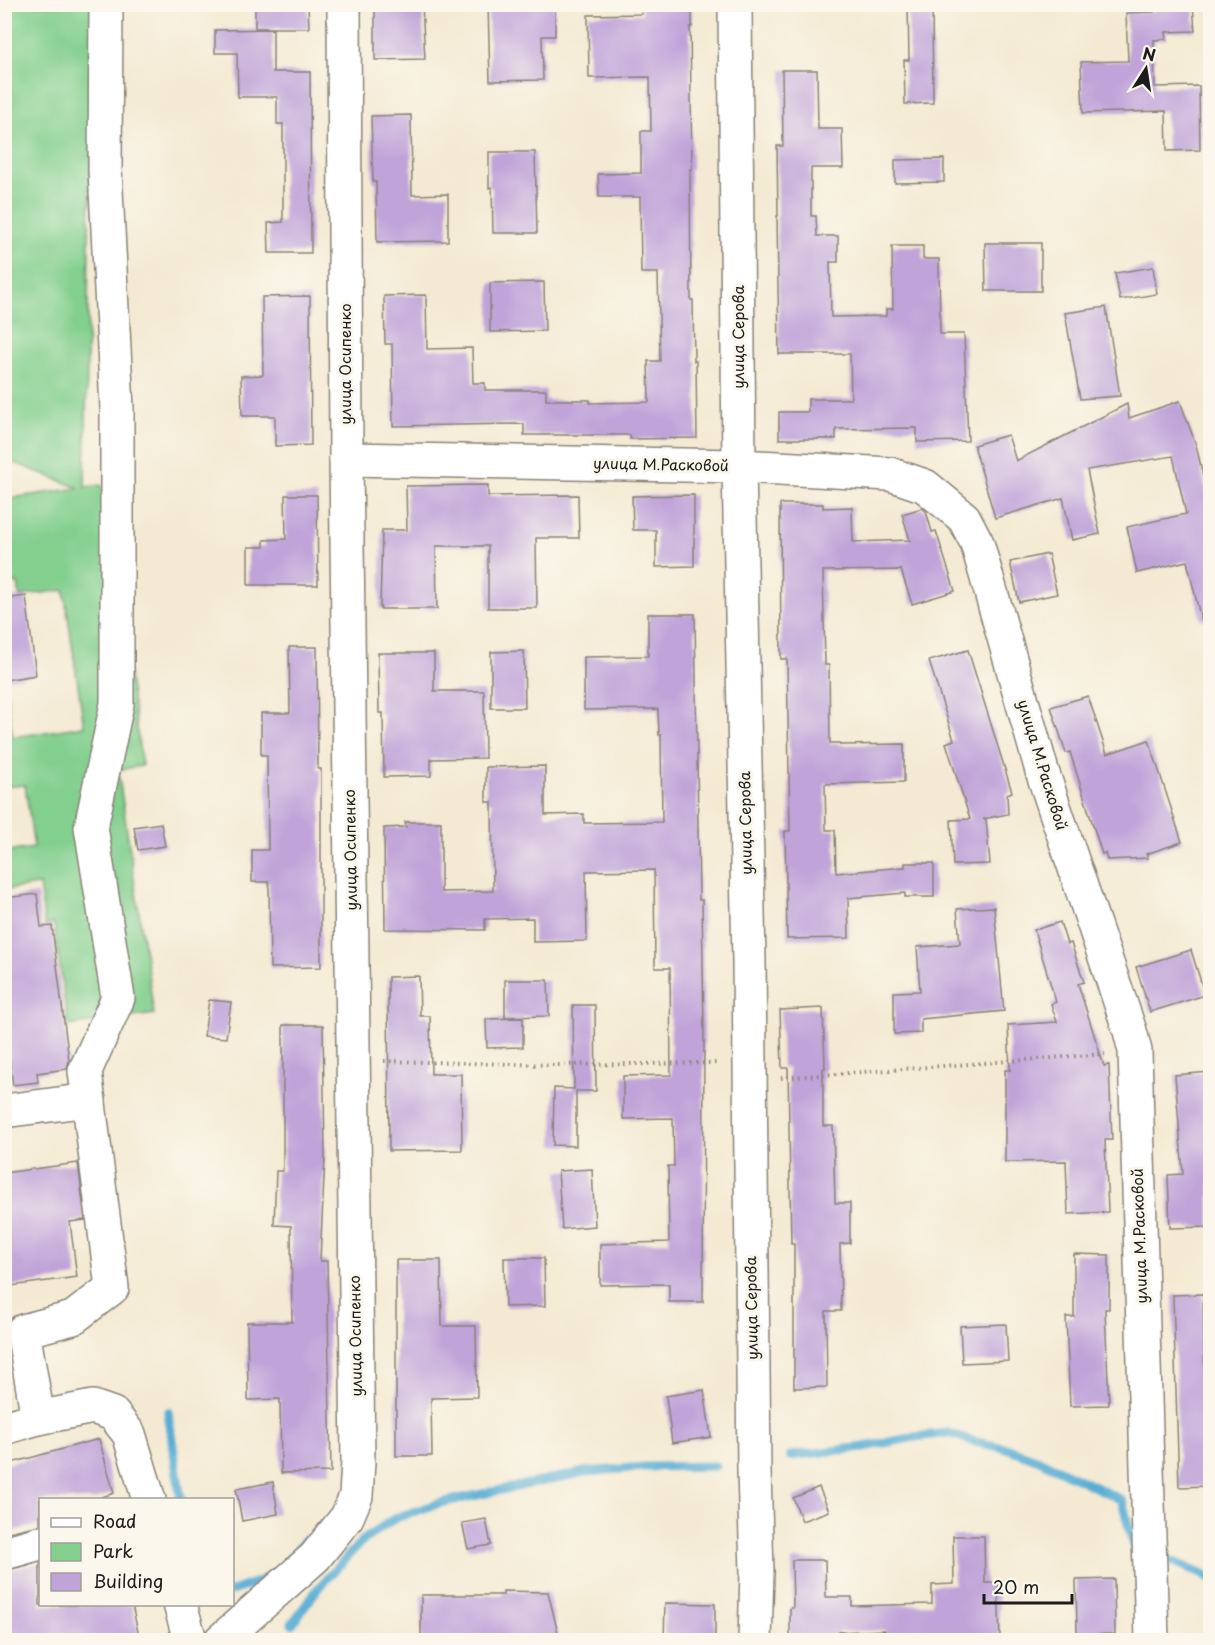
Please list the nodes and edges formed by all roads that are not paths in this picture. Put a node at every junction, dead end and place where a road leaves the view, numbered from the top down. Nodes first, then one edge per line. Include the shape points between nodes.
1 (106, 4) edge
2 (344, 4) edge
3 (735, 4) edge
4 (346, 459) junction
5 (740, 466) junction
6 (89, 1100) junction
7 (4, 1111) edge
8 (38, 1418) junction
9 (4, 1428) edge
10 (147, 1498) edge
11 (39, 1543) edge
12 (4, 1553) edge
13 (180, 1606) edge
14 (190, 1641) edge
15 (221, 1641) edge
16 (755, 1641) edge
17 (1152, 1641) edge

1 - 6 street via 105,170 117,408 117,704 91,827 118,998 85,1071
2 - 4 street, улица Осипенко
3 - 5 street, улица Серова
4 - 5 street, улица М.Расковой
4 - 15 street, улица Осипенко via 356,1496 347,1517 315,1557
5 - 16 street, улица Серова
5 - 17 street, улица М.Расковой via 890,474 925,486 964,518 977,543 1042,771 1135,1051
6 - 7 street
6 - 8 street via 112,1288 73,1318 22,1331
8 - 9 street
8 - 10 street via 93,1407 113,1414 129,1434
11 - 12 street
13 - 14 street

